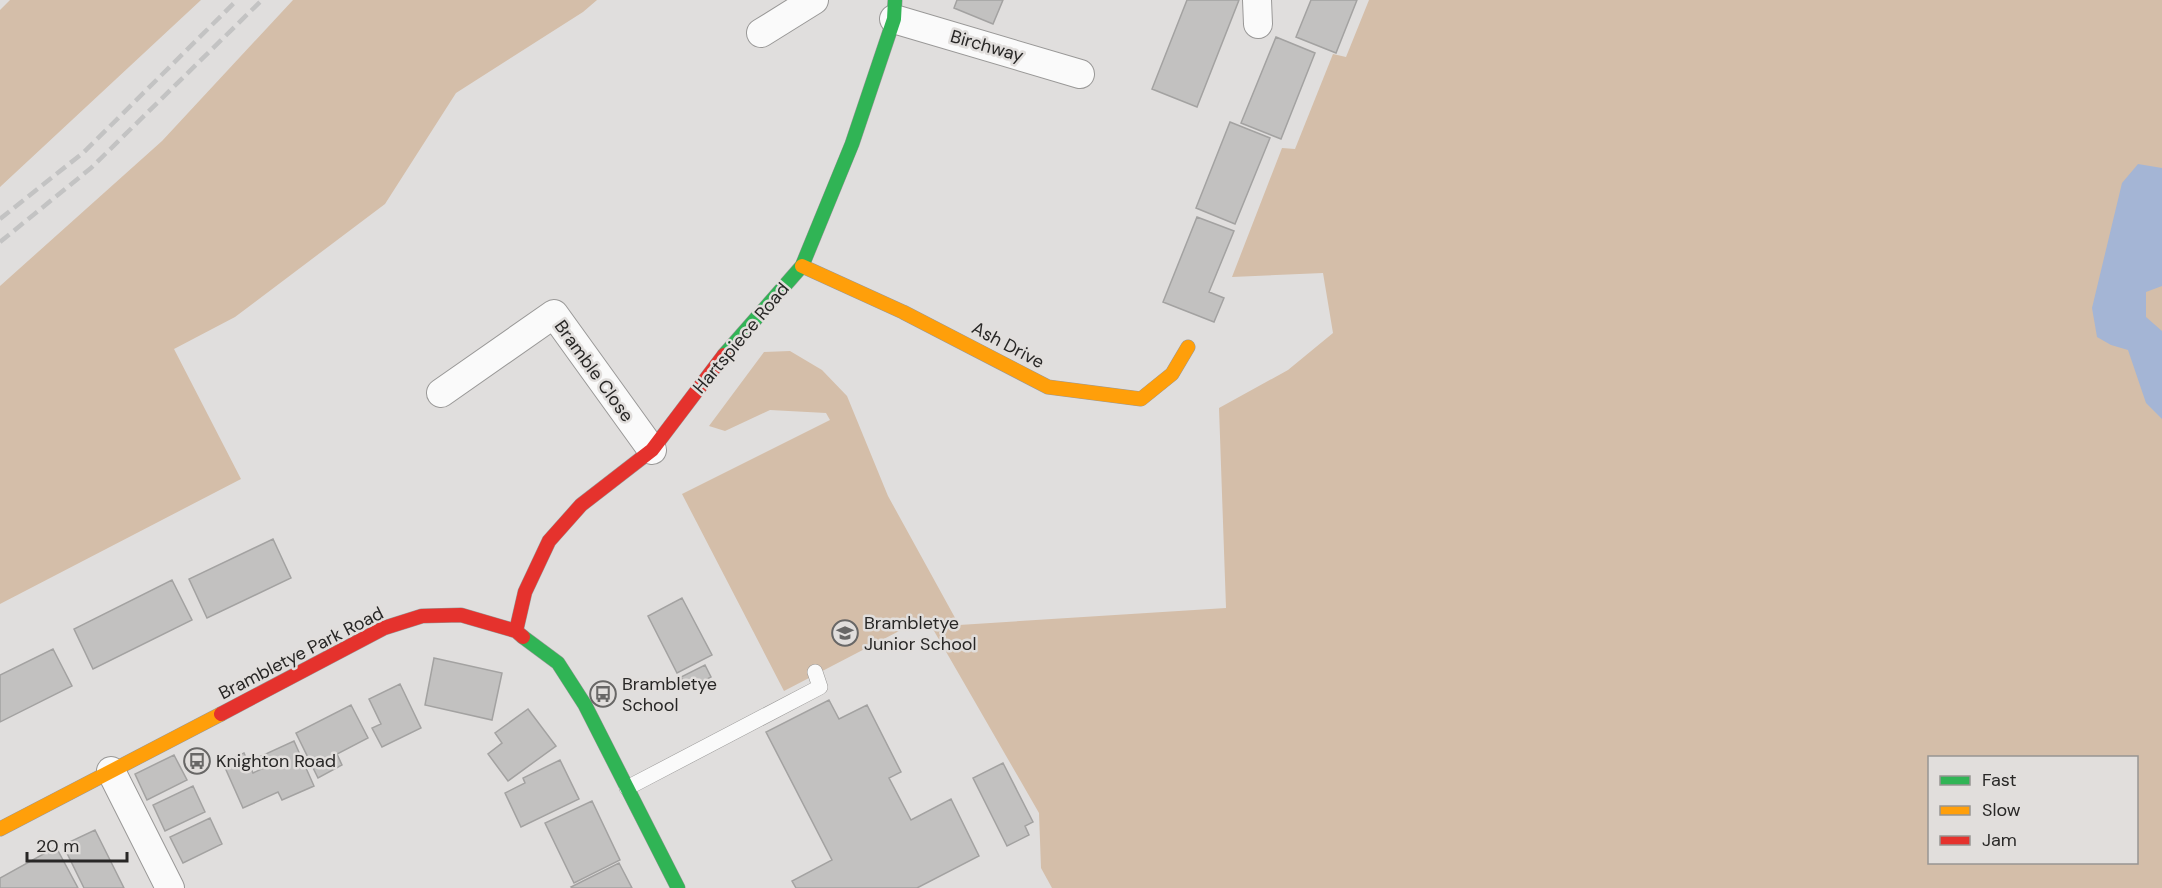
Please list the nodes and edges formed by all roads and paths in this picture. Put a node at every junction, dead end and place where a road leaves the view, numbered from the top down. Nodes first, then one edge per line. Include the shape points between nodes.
1 (814, 0) edge
2 (894, 9) edge
3 (761, 33) dead end
4 (1080, 74) dead end
5 (802, 266) junction
6 (1188, 347) dead end
7 (441, 393) dead end
8 (652, 450) junction
9 (516, 631) junction
10 (815, 672) dead end
11 (111, 771) junction
12 (627, 788) junction
13 (0, 829) edge
14 (170, 888) edge
15 (678, 888) edge

1 - 3 street
2 - 4 street, Birchway
2 - 5 street, Hartspiece Road via 852,144
5 - 6 street, Ash Drive via 953,336 1048,387 1141,399 1172,374
5 - 8 street, Hartspiece Road via 716,365
7 - 8 street, Bramble Close via 554,314
8 - 9 street, Hartspiece Road via 580,505 549,541 525,592
9 - 11 street, Brambletye Park Road via 461,615 422,616 384,628
9 - 12 street, Brambletye Park Road via 558,663 585,705
10 - 12 lane via 820,687
11 - 13 street, Brambletye Park Road
11 - 14 street
12 - 15 street, Brambletye Park Road

